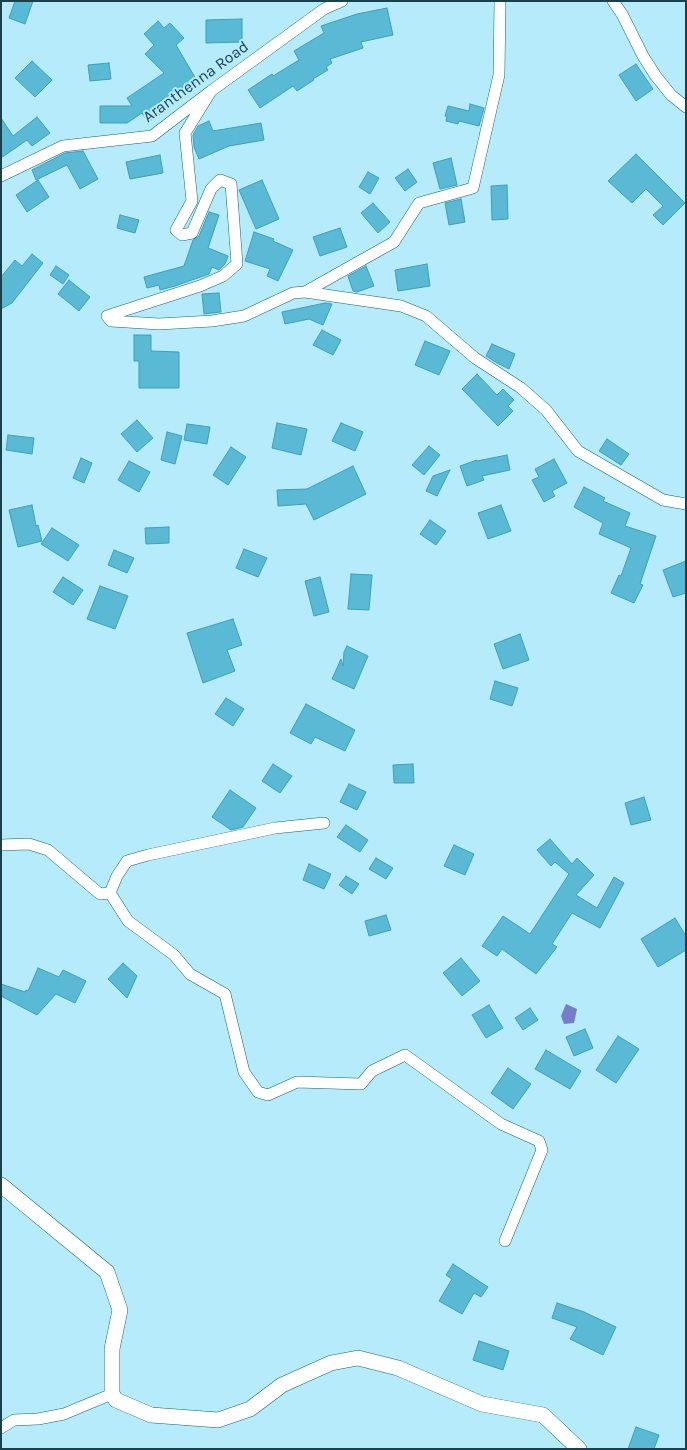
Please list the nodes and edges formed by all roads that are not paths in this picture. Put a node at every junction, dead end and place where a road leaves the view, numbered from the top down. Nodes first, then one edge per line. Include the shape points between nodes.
1 (342, 1) edge
2 (500, 1) edge
3 (613, 1) edge
4 (211, 91) junction
5 (686, 94) edge
6 (671, 95) junction
7 (686, 107) edge
8 (1, 176) edge
9 (305, 292) junction
10 (686, 504) edge
11 (324, 823) dead end
12 (1, 845) edge
13 (110, 893) junction
14 (1, 1185) edge
15 (505, 1242) dead end
16 (112, 1394) junction
17 (1, 1428) edge
18 (579, 1449) edge

1 - 4 street, Aranthenna Road via 324,8
2 - 9 street via 499,75 473,188 419,203 394,242
3 - 6 street via 643,56
4 - 8 street, Aranthenna Road via 152,136 63,146
4 - 9 street via 185,132 192,200 176,230 182,235 192,233 211,190 220,180 231,184 237,264 223,276 200,286 107,316 111,321 159,324 212,321 244,316 293,293
5 - 6 street
6 - 7 street
9 - 10 street via 401,306 426,316 475,358 522,388 546,410 578,451 663,500
11 - 13 street via 274,828 127,861
12 - 13 street via 29,844 48,850 100,894
13 - 15 street via 128,920 174,955 190,974 225,994 244,1072 258,1092 268,1095 297,1082 361,1084 372,1071 405,1055 501,1124 539,1142 542,1150
14 - 16 main road via 108,1272 120,1310 112,1349
16 - 17 street via 64,1414 14,1420
16 - 18 main road via 116,1400 151,1415 218,1420 250,1409 282,1385 332,1364 358,1358 398,1368 482,1404 542,1415

